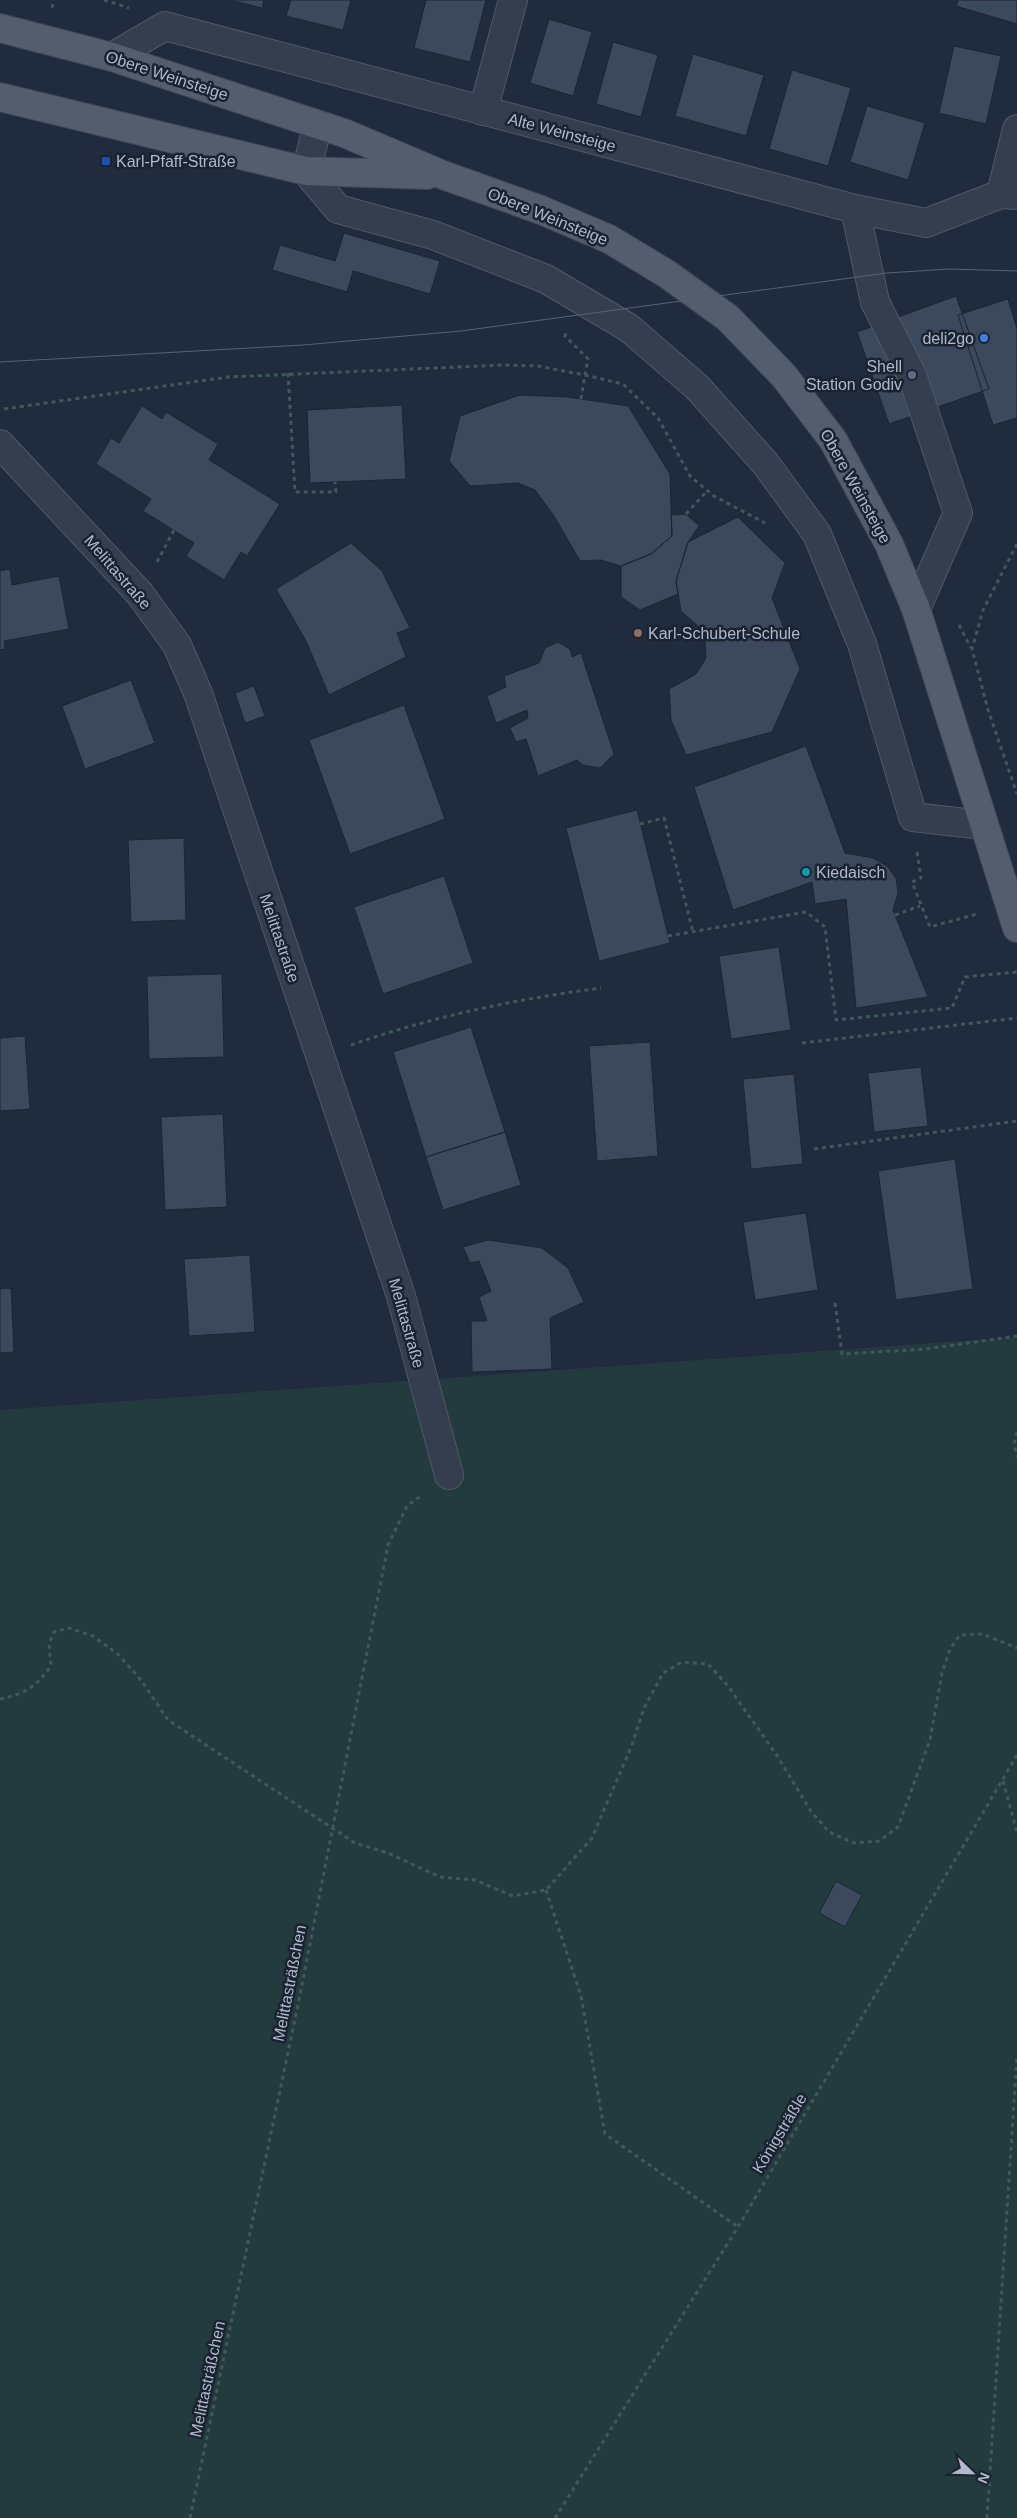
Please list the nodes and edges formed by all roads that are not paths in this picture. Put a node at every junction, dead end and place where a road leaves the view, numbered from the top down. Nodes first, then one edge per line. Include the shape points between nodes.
1 (513, 0) edge
2 (0, 28) edge
3 (112, 57) junction
4 (0, 98) edge
5 (482, 111) junction
6 (318, 125) junction
7 (1017, 129) edge
8 (306, 171) junction
9 (443, 175) junction
10 (1009, 195) edge
11 (856, 209) junction
12 (6, 450) edge
13 (916, 609) junction
14 (983, 825) junction
15 (1017, 928) edge
16 (449, 1475) road end

1 - 5 street
2 - 3 main road, Obere Weinsteige
3 - 5 street, Alte Weinsteige via 165,26
3 - 6 main road, Obere Weinsteige
4 - 8 main road, Obere Weinsteige
5 - 11 street, Alte Weinsteige
6 - 8 street
6 - 9 main road, Obere Weinsteige
7 - 10 street
8 - 9 main road, Obere Weinsteige
8 - 14 street via 338,209 433,235 546,279 629,328 697,387 765,463 817,534 862,644 913,817
9 - 13 main road, Obere Weinsteige via 541,210 609,239 667,274 728,318 784,376 833,440 889,544
10 - 11 street, Alte Weinsteige via 926,223
11 - 13 street via 875,302 912,375 958,513
12 - 16 street, Melittastraße via 140,594 177,645 198,693 401,1296
13 - 14 main road, Obere Weinsteige
14 - 15 main road, Obere Weinsteige

